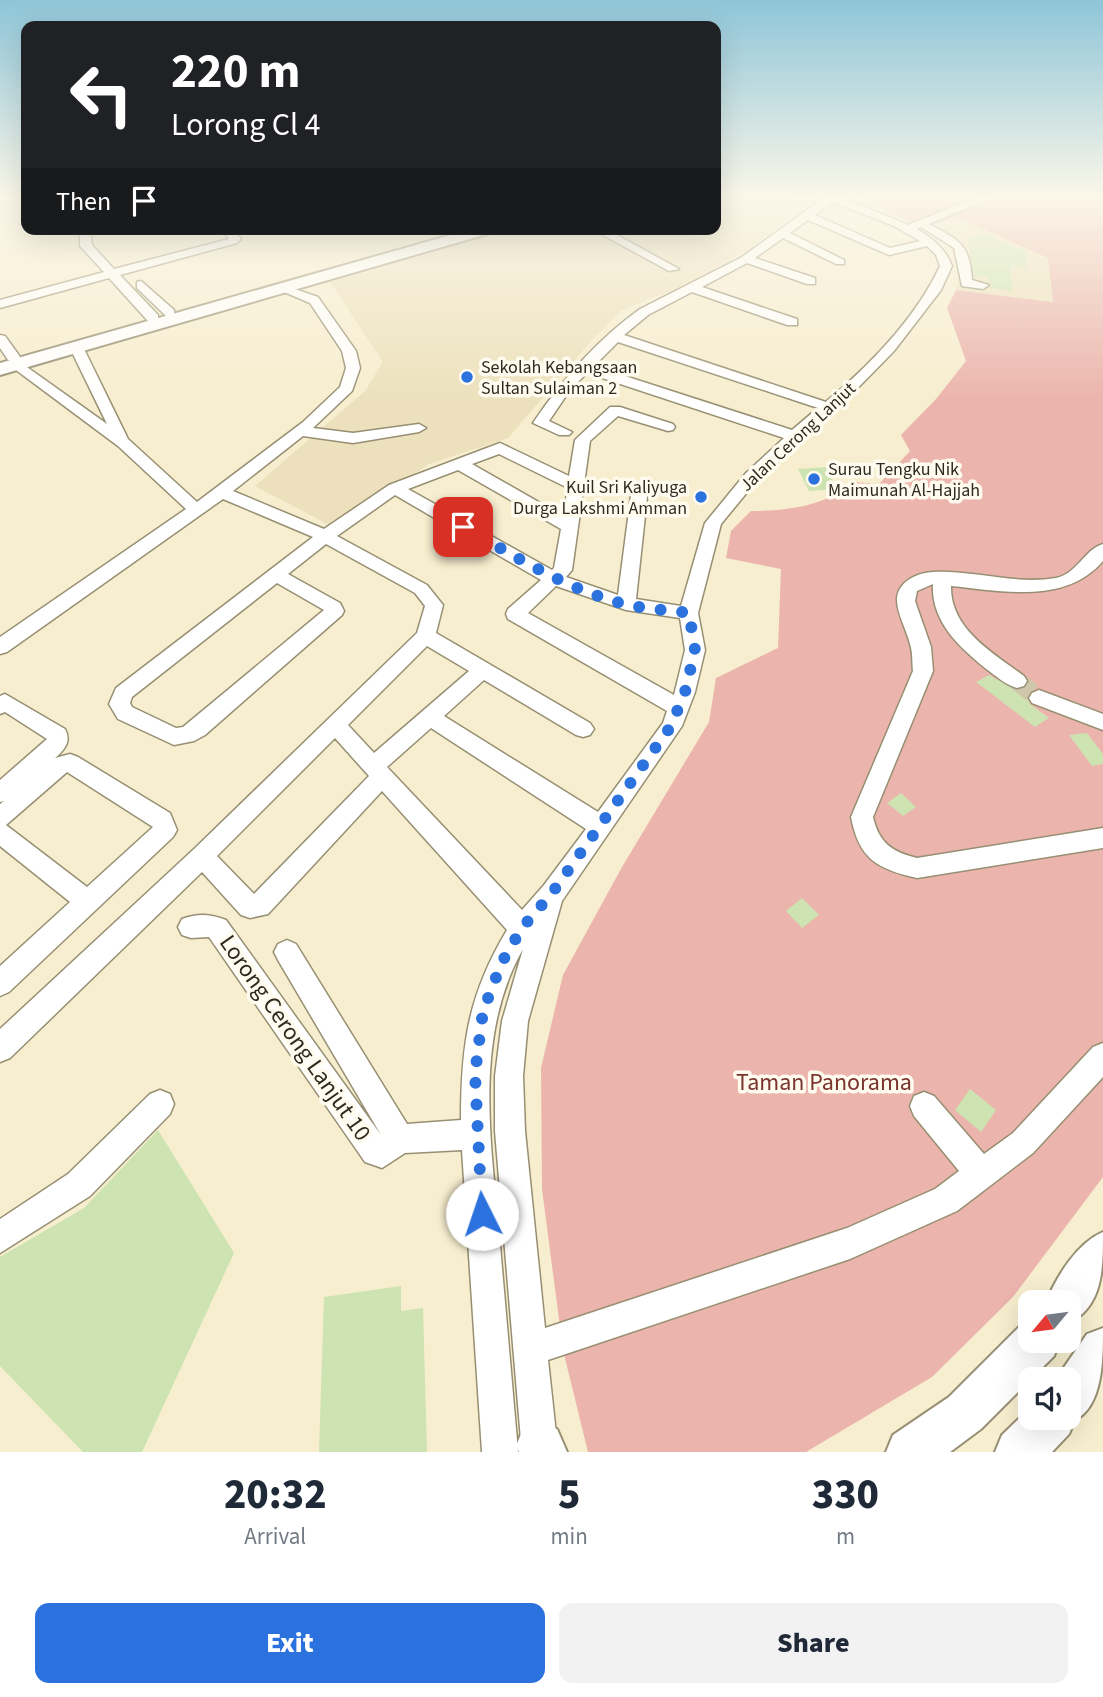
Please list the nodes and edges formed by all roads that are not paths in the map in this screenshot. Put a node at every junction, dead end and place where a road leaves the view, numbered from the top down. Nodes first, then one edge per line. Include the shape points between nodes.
1 (111, 265) edge
2 (147, 265) edge
3 (337, 265) edge
4 (367, 265) edge
5 (665, 265) edge
6 (735, 265) edge
7 (763, 265) edge
8 (946, 265) edge
9 (965, 265) edge
10 (673, 269) dead end
11 (121, 272) junction
12 (319, 279) junction
13 (811, 281) dead end
14 (983, 285) dead end
15 (693, 288) junction
16 (284, 289) junction
17 (314, 300) junction
18 (0, 304) edge
19 (161, 315) junction
20 (792, 322) dead end
21 (616, 337) junction
22 (0, 339) edge
23 (77, 348) junction
24 (10, 361) edge
25 (583, 367) junction
26 (0, 369) edge
27 (828, 407) junction
28 (668, 427) dead end
29 (419, 428) dead end
30 (300, 431) junction
31 (564, 432) dead end
32 (794, 436) junction
33 (123, 443) junction
34 (458, 463) junction
35 (575, 485) junction
36 (395, 488) junction
37 (640, 488) dead end
38 (222, 492) junction
39 (197, 510) junction
40 (568, 527) junction
41 (325, 536) junction
42 (1103, 550) edge
43 (275, 575) junction
44 (554, 579) junction
45 (942, 579) junction
46 (626, 604) junction
47 (689, 613) junction
48 (425, 636) junction
49 (0, 647) edge
50 (483, 670) junction
51 (1017, 681) tunnel mouth
52 (1039, 698) tunnel mouth
53 (2, 702) edge
54 (679, 708) junction
55 (430, 717) junction
56 (1103, 722) edge
57 (334, 724) junction
58 (583, 729) dead end
59 (377, 771) junction
60 (0, 793) edge
61 (0, 818) edge
62 (599, 825) junction
63 (0, 833) edge
64 (1103, 838) edge
65 (202, 856) junction
66 (552, 893) junction
67 (88, 902) junction
68 (191, 927) dead end
69 (522, 928) junction
70 (288, 952) dead end
71 (0, 983) edge
72 (0, 1048) edge
73 (1103, 1057) edge
74 (160, 1104) dead end
75 (924, 1106) dead end
76 (476, 1134) junction
77 (400, 1139) junction
78 (981, 1174) junction
79 (0, 1237) edge
80 (1103, 1253) edge
81 (1077, 1290) edge
82 (532, 1349) junction
83 (1103, 1350) edge
84 (1025, 1353) edge
85 (1081, 1382) edge
86 (1041, 1430) edge
87 (531, 1450) edge
88 (910, 1452) edge
89 (1019, 1452) edge

1 - 11 street
2 - 11 street
3 - 19 main road
4 - 12 main road
5 - 10 street
6 - 15 street
7 - 13 street
8 - 27 street, Jalan Cerong Lanjut via 935,290 883,354
9 - 14 street via 966,283
11 - 18 street
11 - 19 street
12 - 16 main road
12 - 17 street
15 - 20 street
15 - 21 street via 644,312
16 - 17 street
16 - 23 main road
17 - 30 street via 349,351 352,377 347,388
19 - 24 main road
21 - 25 street
21 - 27 street
22 - 24 street
23 - 24 main road
23 - 33 street
24 - 26 main road
24 - 33 street
25 - 31 street via 540,423
25 - 32 street
27 - 32 street, Jalan Cerong Lanjut
28 - 35 street via 612,412 583,440
29 - 30 street via 353,438
30 - 38 street
32 - 47 street, Jalan Cerong Lanjut via 713,523
33 - 39 street
34 - 35 street via 500,448
34 - 36 street
34 - 40 street
35 - 40 street
36 - 41 street
36 - 44 street
37 - 46 street
38 - 39 street
38 - 41 street
39 - 49 street
40 - 44 street via 563,570
41 - 43 street
41 - 48 street via 421,589 434,605
42 - 45 street via 1070,580 1055,584
43 - 43 street via 123,693 119,704 125,713 174,737 187,735 335,611
44 - 46 street
44 - 54 street via 517,611 517,617
45 - 51 street via 942,602 950,621 968,644
45 - 64 street via 920,581 909,588 906,601 923,671 862,817 869,841 894,863 917,868
46 - 47 street
47 - 54 street, Jalan Cerong Lanjut via 695,650
48 - 50 street
48 - 57 street
50 - 55 street
50 - 58 street
52 - 56 street
53 - 60 street via 58,735 57,744
54 - 62 street, Jalan Cerong Lanjut
55 - 59 street
55 - 62 street
57 - 59 street
57 - 65 street
59 - 65 street via 259,906 250,907
59 - 69 street
61 - 67 street via 61,765 70,763 162,820 165,830
62 - 66 street, Jalan Cerong Lanjut
63 - 67 street
65 - 72 street
66 - 69 street, Jalan Cerong Lanjut
66 - 82 street, Jalan Cerong Lanjut via 515,1021 509,1076 510,1131
67 - 71 street
68 - 77 street, Lorong Cerong Lanjut 10 via 217,928 375,1152 382,1153
69 - 76 street, Jalan Cerong Lanjut via 502,962 483,1011 475,1074
70 - 77 street
73 - 78 street via 1023,1143
74 - 79 street via 79,1185
75 - 78 street
76 - 77 street, Lorong Cerong Lanjut 10
76 - 87 street, Jalan Cerong Lanjut
78 - 82 street via 946,1200 850,1243
80 - 81 main road
82 - 87 street, Jalan Cerong Lanjut
83 - 85 main road
84 - 88 main road via 965,1413
86 - 89 main road

